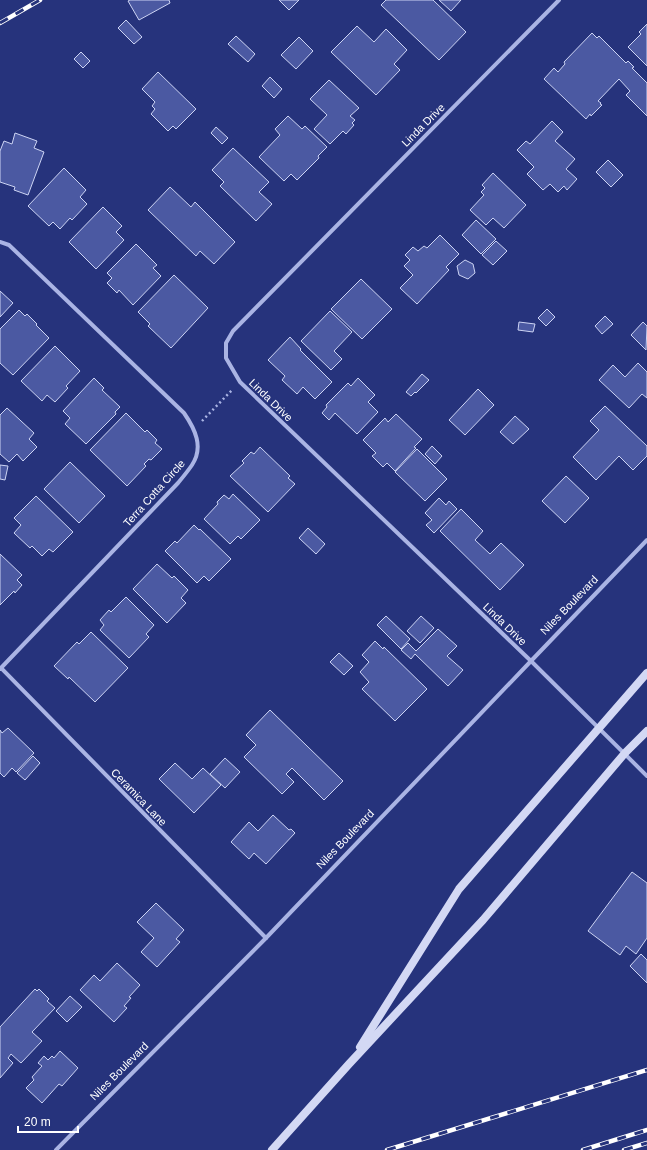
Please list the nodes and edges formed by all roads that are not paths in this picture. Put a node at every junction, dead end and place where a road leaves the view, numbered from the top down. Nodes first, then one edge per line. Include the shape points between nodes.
1 (559, 0) edge
2 (0, 242) edge
3 (647, 540) edge
4 (531, 660) junction
5 (0, 669) edge
6 (647, 673) edge
7 (600, 729) junction
8 (647, 731) edge
9 (625, 753) junction
10 (647, 776) edge
11 (266, 938) junction
12 (349, 1064) junction
13 (56, 1150) edge
14 (272, 1150) edge

1 - 4 street, Linda Drive via 233,331 226,342 226,358 240,382
2 - 5 street, Terra Cotta Circle via 9,245 184,413 194,428 198,449 193,465 178,483
3 - 4 street, Niles Boulevard
4 - 7 street, Linda Drive
4 - 11 street, Niles Boulevard
5 - 11 street, Ceramica Lane
6 - 7 main road
7 - 9 street, Linda Drive
7 - 12 main road via 459,889
8 - 9 main road
9 - 10 street, Linda Drive
9 - 12 main road via 483,920
11 - 13 street, Niles Boulevard
12 - 14 main road

